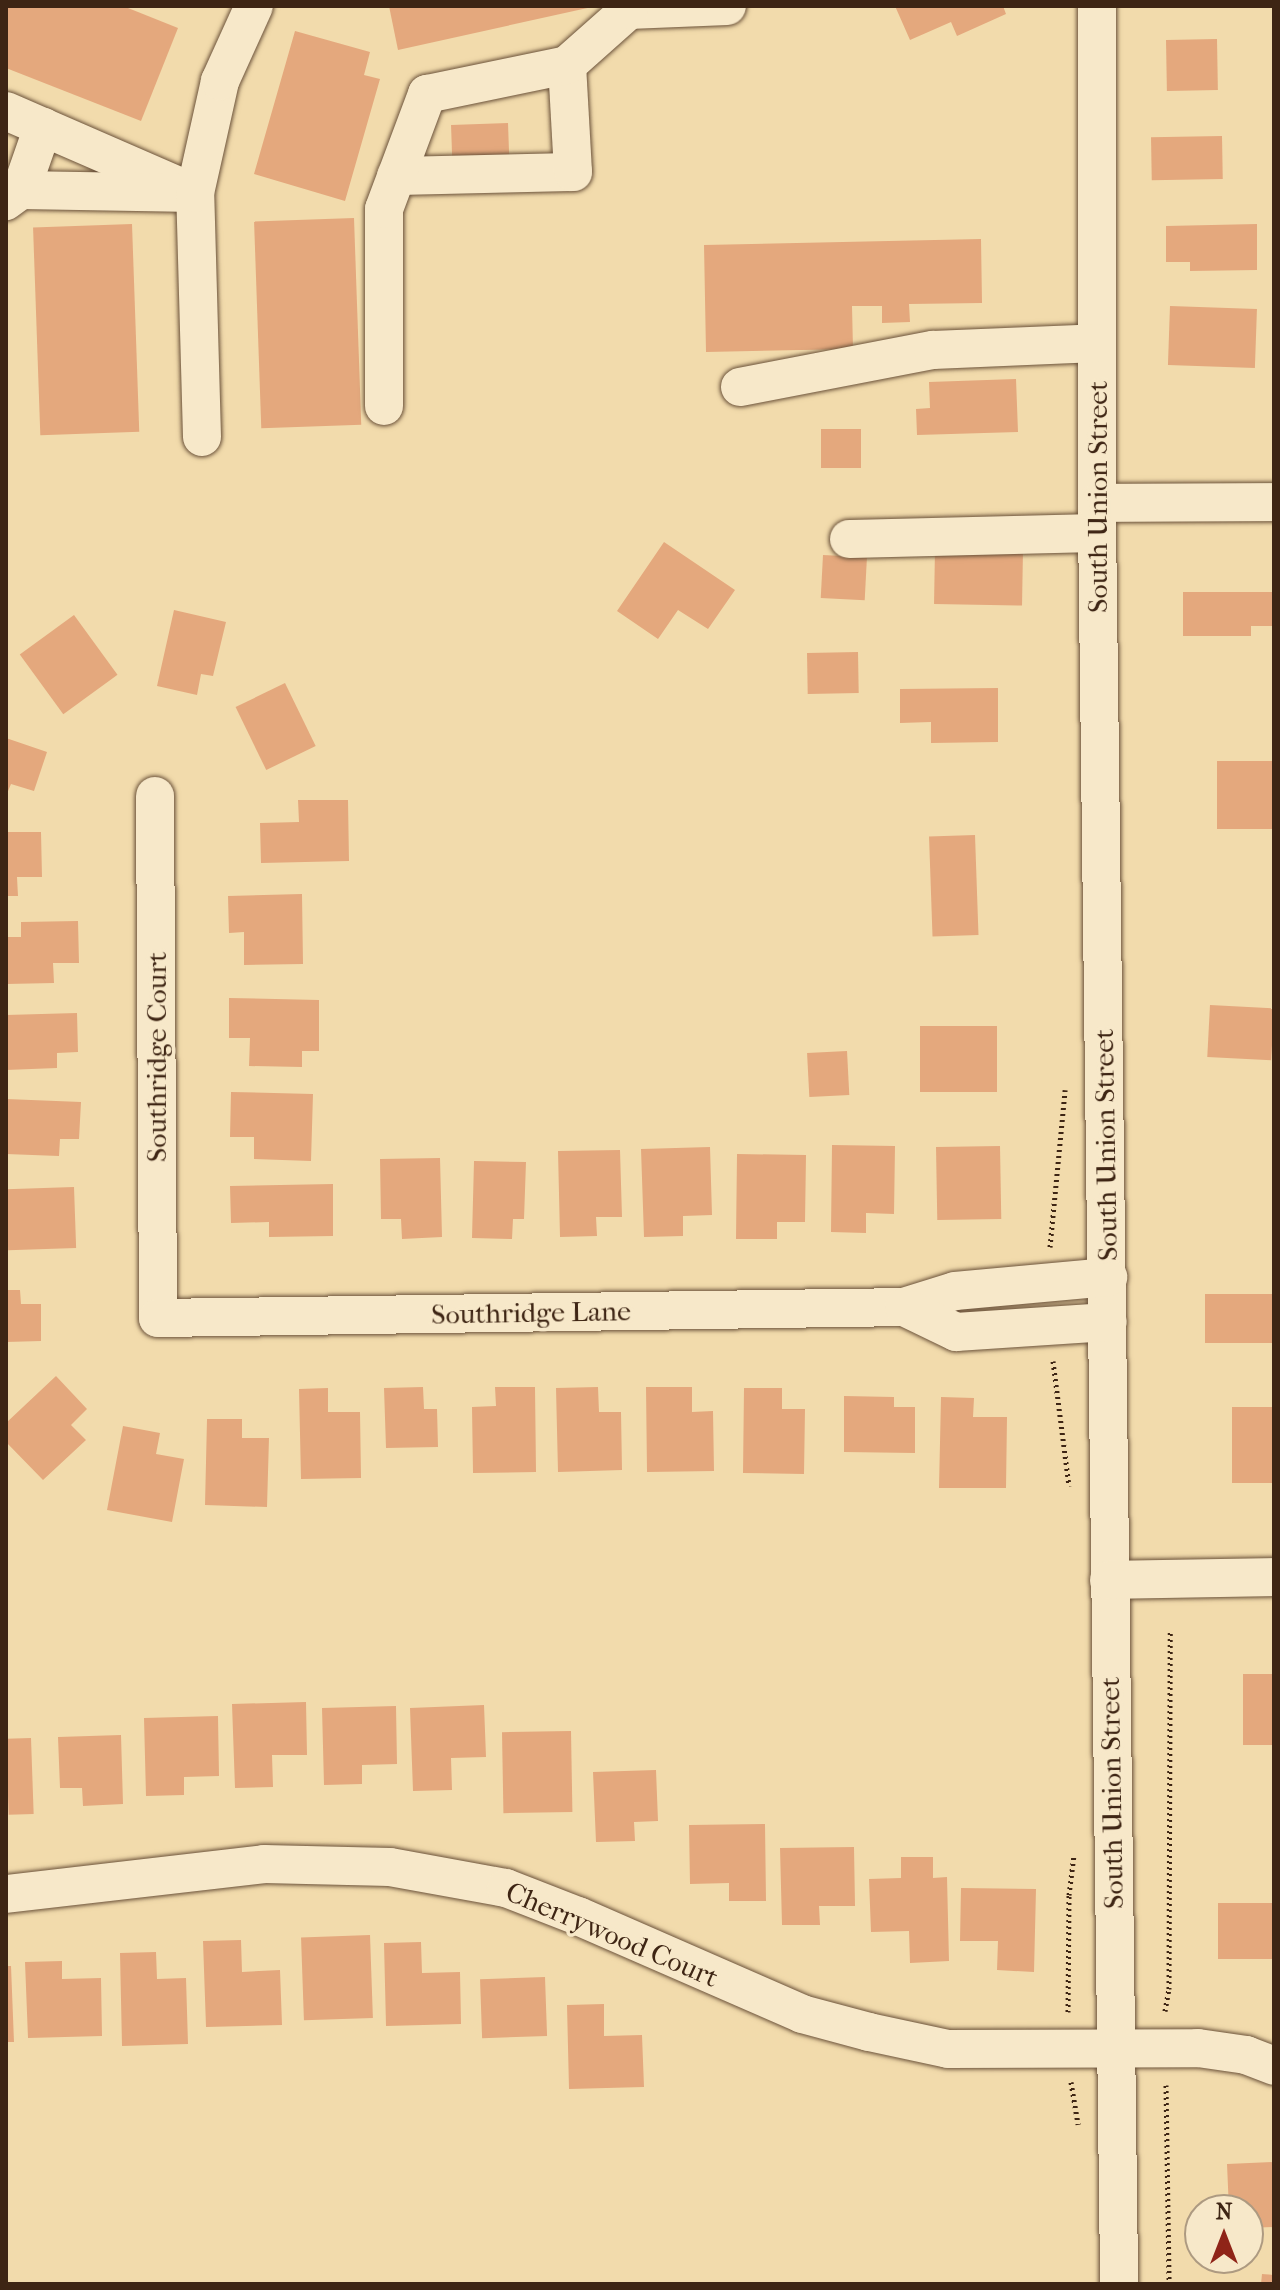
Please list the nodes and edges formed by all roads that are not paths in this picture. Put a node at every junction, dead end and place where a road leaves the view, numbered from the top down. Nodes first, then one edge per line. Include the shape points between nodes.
1 (254, 6) edge
2 (727, 6) edge
3 (1097, 6) edge
4 (629, 8) edge
5 (567, 65) junction
6 (6, 111) edge
7 (43, 127) junction
8 (396, 176) junction
9 (195, 193) junction
10 (14, 196) edge
11 (1097, 343) junction
12 (740, 387) dead end
13 (384, 406) dead end
14 (202, 437) dead end
15 (1274, 502) edge
16 (1097, 518) junction
17 (849, 539) dead end
18 (155, 796) dead end
19 (1108, 1277) junction
20 (904, 1307) junction
21 (158, 1318) joint
22 (1108, 1322) junction
23 (1274, 1577) edge
24 (1109, 1580) junction
25 (6, 1894) edge
26 (1116, 2048) junction
27 (1274, 2066) edge
28 (1119, 2284) edge

1 - 9 street via 220,81
2 - 4 street
3 - 11 street, South Union Street
4 - 5 street
5 - 8 street via 427,94
5 - 8 street via 573,172
6 - 7 street
7 - 9 street
7 - 10 street
8 - 13 street via 384,209
9 - 10 street
9 - 14 street
11 - 12 street via 933,350
11 - 16 street, South Union Street
15 - 16 street
16 - 17 street
16 - 19 street, South Union Street
18 - 21 street, Southridge Court
19 - 20 street, Southridge Lane via 955,1291
19 - 22 street, South Union Street
20 - 21 street, Southridge Lane
20 - 22 street, Southridge Lane via 956,1332
22 - 24 street, South Union Street
23 - 24 street
24 - 26 street, South Union Street
25 - 26 street, Cherrywood Court via 264,1864 390,1867 506,1888 802,2014 869,2032 948,2049
26 - 27 street, Cherrywood Court via 1198,2048 1246,2055
26 - 28 street, South Union Street

